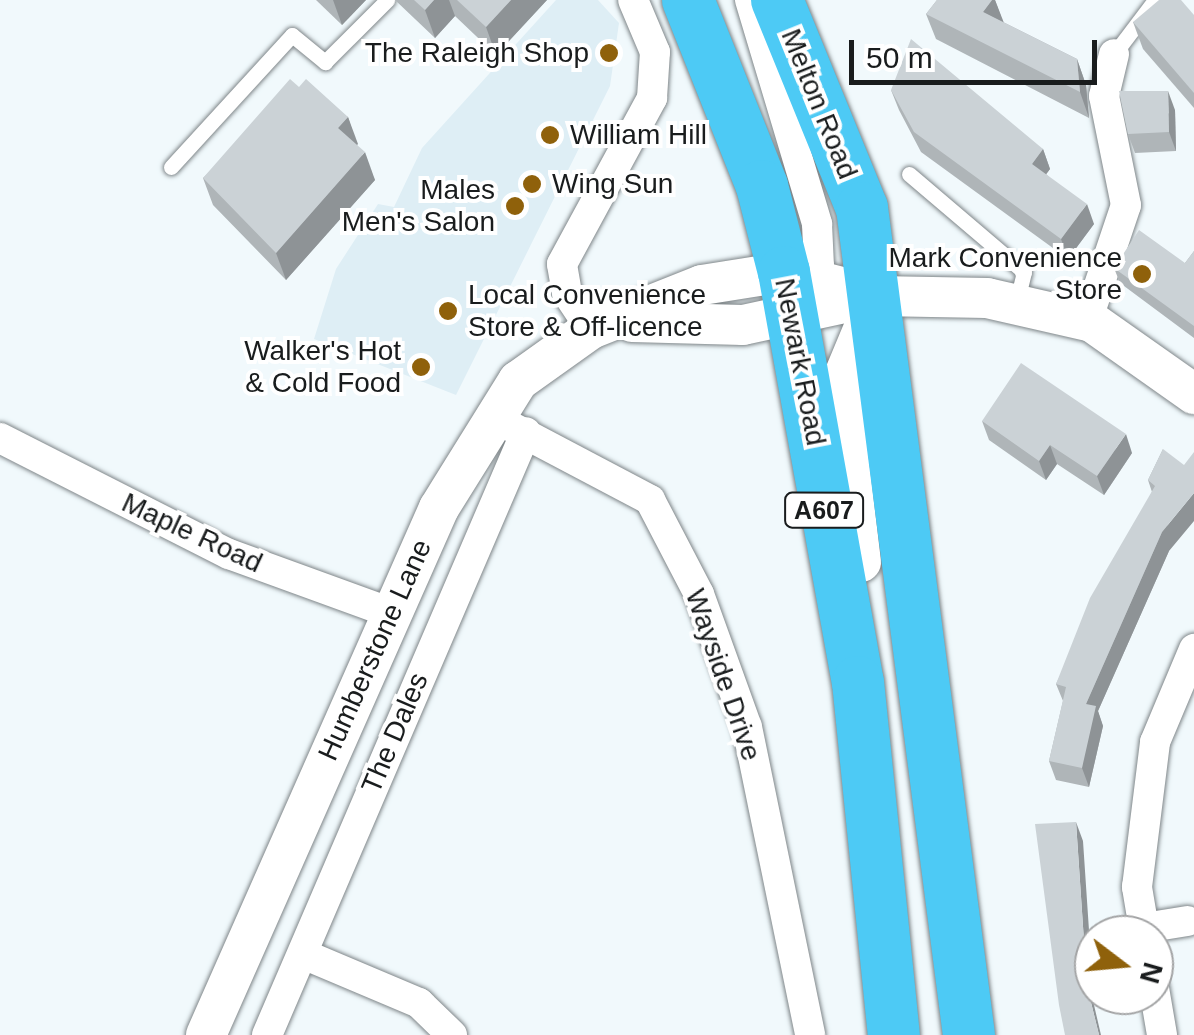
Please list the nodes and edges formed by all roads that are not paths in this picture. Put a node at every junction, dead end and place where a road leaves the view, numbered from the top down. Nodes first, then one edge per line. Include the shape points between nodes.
1 (387, 0) edge
2 (634, 0) edge
3 (688, 0) edge
4 (750, 0) edge
5 (777, 0) edge
6 (1155, 0) edge
7 (1114, 54) joint
8 (172, 167) dead end
9 (909, 174) dead end
10 (797, 289) junction
11 (878, 296) junction
12 (1016, 305) junction
13 (1087, 321) junction
14 (603, 325) junction
15 (1194, 394) edge
16 (508, 424) junction
17 (0, 438) edge
18 (390, 612) junction
19 (1194, 649) edge
20 (858, 682) junction
21 (1142, 915) edge
22 (1187, 921) dead end
23 (1174, 924) edge
24 (302, 954) junction
25 (206, 1035) edge
26 (267, 1035) edge
27 (452, 1035) edge
28 (810, 1035) edge
29 (894, 1035) edge
30 (968, 1035) edge

1 - 8 lane via 325,62 292,35
2 - 14 street via 654,52 652,98 562,264 568,294
3 - 10 highway, Newark Road / A607
4 - 10 street via 810,190 820,247
5 - 11 highway, Melton Road / A607 via 862,208
6 - 7 lane
7 - 13 street via 1104,96 1126,205
9 - 12 lane via 1024,272
10 - 11 street
10 - 14 street via 743,325
10 - 20 highway, Newark Road / A607
11 - 12 street
11 - 20 street, A607 via 840,385 867,598
11 - 30 highway, A607
12 - 13 street
13 - 15 street
14 - 16 street, Humberstone Lane via 518,381
16 - 18 street, Humberstone Lane
16 - 24 street, The Dales
16 - 28 street, Wayside Drive via 650,500 699,594 747,727
17 - 18 street, Maple Road via 229,554
18 - 25 street, Humberstone Lane
19 - 21 street via 1155,742 1137,886
20 - 29 highway, Newark Road / A607
22 - 23 street
24 - 26 street, The Dales
24 - 27 street via 419,1003

